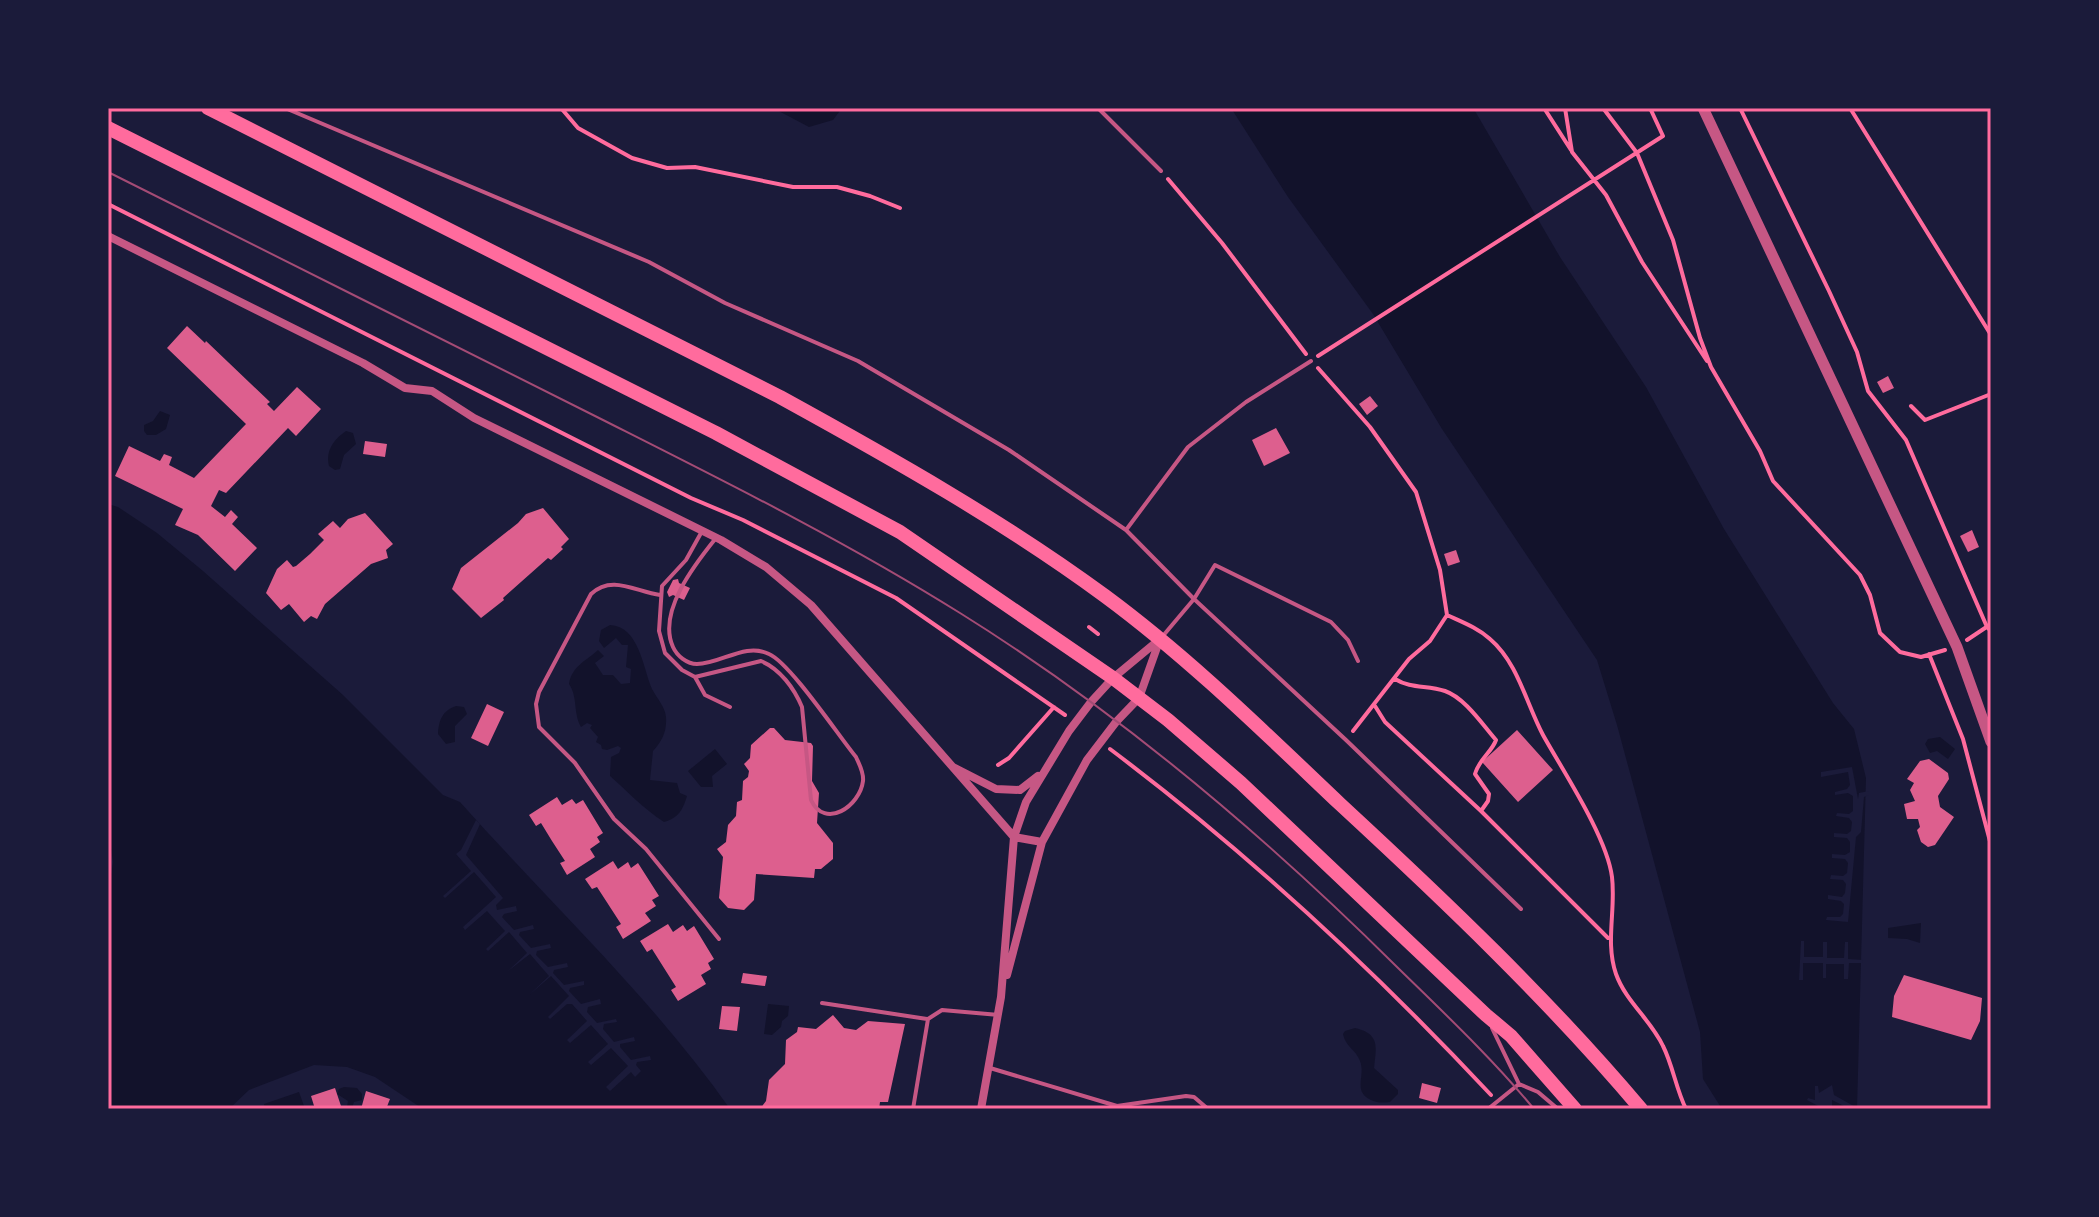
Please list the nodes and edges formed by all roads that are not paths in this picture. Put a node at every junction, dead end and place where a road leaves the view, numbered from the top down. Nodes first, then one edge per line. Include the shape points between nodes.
1 (208, 108) edge
2 (285, 108) edge
3 (1098, 108) edge
4 (1703, 108) edge
5 (108, 128) edge
6 (1161, 171) road end
7 (108, 236) edge
8 (1311, 361) road end
9 (1126, 530) junction
10 (702, 531) junction
11 (716, 538) junction
12 (660, 595) junction
13 (1194, 599) junction
14 (1160, 639) junction
15 (1358, 661) dead end
16 (695, 677) junction
17 (1113, 678) junction
18 (1139, 698) junction
19 (730, 707) dead end
20 (1991, 742) edge
21 (949, 765) junction
22 (1041, 773) junction
23 (1014, 837) junction
24 (1042, 842) junction
25 (1521, 909) dead end
26 (719, 939) dead end
27 (1001, 997) junction
28 (822, 1003) dead end
29 (999, 1015) junction
30 (1486, 1015) junction
31 (928, 1019) junction
32 (989, 1068) junction
33 (1519, 1084) junction
34 (913, 1109) edge
35 (981, 1109) edge
36 (1208, 1109) edge
37 (1488, 1109) edge
38 (1558, 1109) edge
39 (1575, 1109) edge
40 (1641, 1109) edge

1 - 14 highway via 871,446 1053,561
2 - 9 lane via 649,262 725,303 858,361 1009,450
3 - 6 lane
4 - 20 street via 1957,647
5 - 17 highway via 702,426 900,532
7 - 10 street via 405,388 432,391 474,418
8 - 9 lane via 1188,447
9 - 13 lane
10 - 11 street
10 - 12 lane
11 - 16 lane via 680,591 668,627 676,653 691,664 701,664 764,651 782,663 862,769 863,781 851,804 831,815 815,810 802,707 770,665 748,663
11 - 21 street via 766,567 811,605
12 - 16 lane via 659,631 665,653
12 - 26 lane via 612,584 596,589 539,692 537,718 544,734 575,763 614,819 646,849
13 - 14 lane
13 - 15 lane via 1215,565 1331,622
13 - 25 lane
14 - 17 street
14 - 18 street
14 - 40 highway via 1469,925
16 - 19 lane via 705,695
17 - 18 highway
17 - 22 street
18 - 24 street via 1087,760
18 - 30 highway via 1241,783
21 - 22 street via 996,789 1020,790
21 - 23 street
22 - 23 street
23 - 24 street
23 - 27 street
24 - 27 street
27 - 29 street
28 - 31 lane
29 - 31 lane via 942,1010
29 - 32 street
30 - 33 lane
30 - 39 highway
31 - 34 lane
32 - 35 street
32 - 36 lane via 1117,1106 1186,1096
33 - 37 lane
33 - 38 lane

